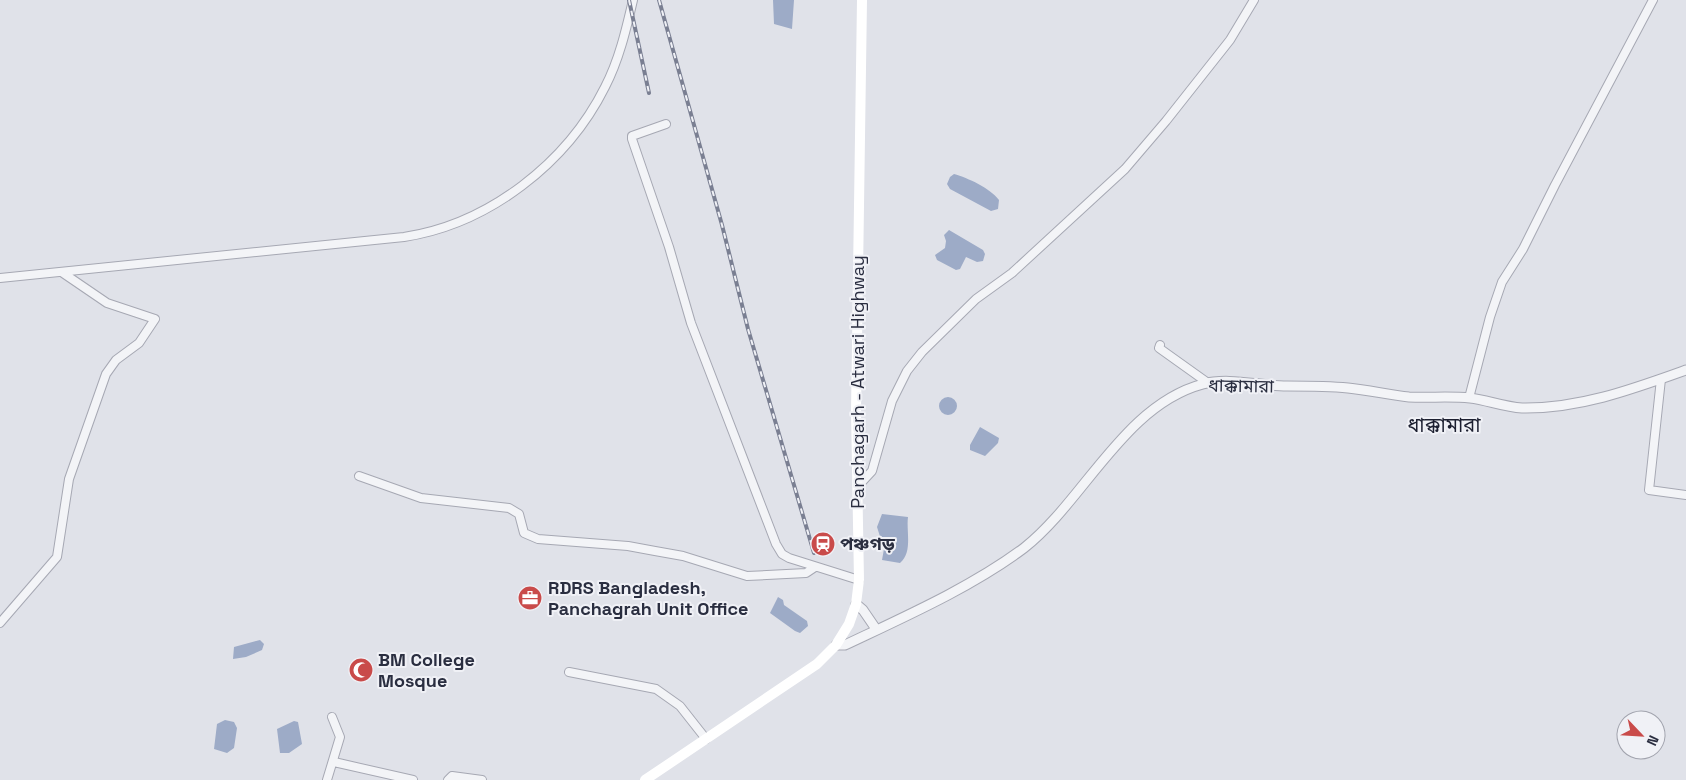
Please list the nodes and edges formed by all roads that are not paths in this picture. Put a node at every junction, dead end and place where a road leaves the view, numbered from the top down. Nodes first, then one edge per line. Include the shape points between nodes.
1 (633, 0) edge
2 (862, 0) edge
3 (1254, 0) edge
4 (1653, 0) edge
5 (666, 124) dead end
6 (63, 273) junction
7 (0, 278) edge
8 (1160, 345) dead end
9 (1686, 370) edge
10 (1661, 379) junction
11 (1208, 383) junction
12 (1469, 398) junction
13 (359, 476) dead end
14 (858, 486) junction
15 (1686, 495) edge
16 (815, 567) junction
17 (859, 580) junction
18 (856, 604) junction
19 (0, 623) edge
20 (876, 629) junction
21 (836, 645) junction
22 (570, 672) dead end
23 (332, 717) dead end
24 (706, 739) junction
25 (334, 762) junction
26 (327, 780) edge
27 (413, 780) edge
28 (448, 780) edge
29 (482, 780) edge
30 (644, 780) edge

1 - 6 street via 613,69 580,128 540,171 495,203 455,224 404,237
2 - 14 main road, Panchagarh - Atwari Highway via 856,412
3 - 14 street via 1213,62 1125,168 1012,273 976,299 922,352 896,391 872,471
4 - 12 street via 1523,249 1502,282
5 - 16 street via 632,138 691,323 776,544 785,556
6 - 7 street
6 - 19 street via 106,303 154,319 139,343 116,360 106,374 68,479 56,557
8 - 11 street via 1159,348
9 - 10 street, ধাক্কামারা
10 - 12 street, ধাক্কামারা via 1591,401 1567,404 1520,408
10 - 15 street via 1648,490
11 - 12 street, ধাক্কামারা via 1323,386 1412,397
11 - 20 street, ধাক্কামারা via 1180,394 1140,422 1054,520 1024,547 984,574
13 - 16 street via 420,498 509,508 519,514 524,533 538,539 628,546 701,561 747,576 806,573
14 - 17 main road, Panchagarh - Atwari Highway
16 - 17 street
17 - 18 main road, Panchagarh - Atwari Highway
18 - 20 street
18 - 21 main road, Panchagarh - Atwari Highway
20 - 21 street, ধাক্কামারা via 846,645
21 - 24 main road, Panchagarh - Atwari Highway via 809,670
22 - 24 street via 656,689 680,706
23 - 25 street via 340,738
24 - 30 main road, Panchagarh - Atwari Highway
25 - 26 street
25 - 27 street
28 - 29 street via 452,776

